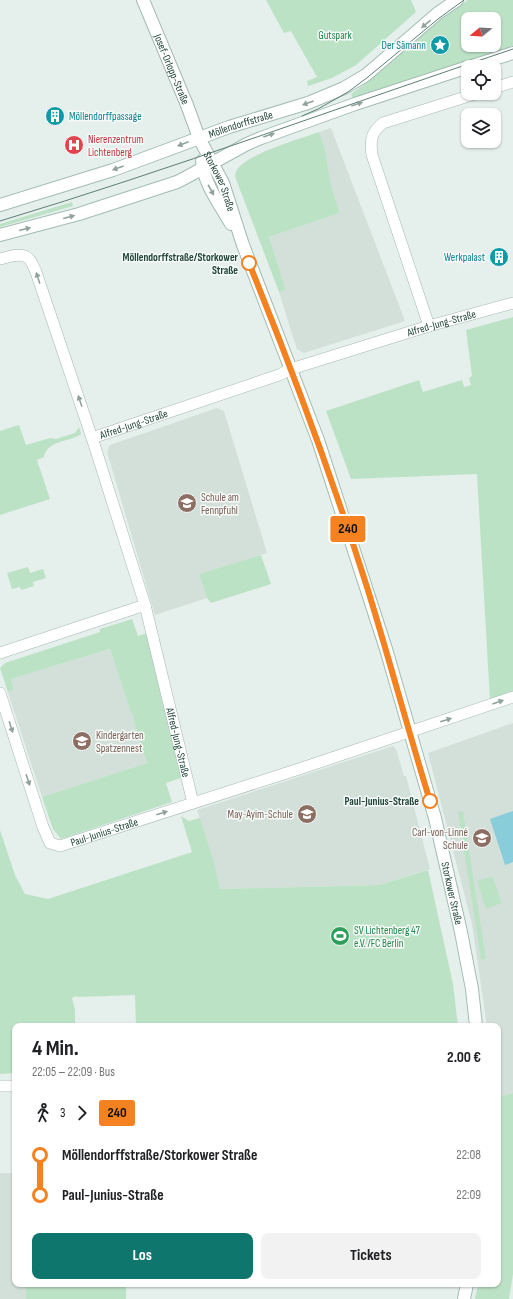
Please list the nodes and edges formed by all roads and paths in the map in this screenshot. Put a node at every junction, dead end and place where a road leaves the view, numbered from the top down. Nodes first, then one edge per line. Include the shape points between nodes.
1 (143, 0) edge
2 (457, 0) edge
3 (513, 53) edge
4 (490, 60) edge
5 (461, 69) edge
6 (513, 82) edge
7 (501, 86) edge
8 (461, 99) edge
9 (199, 138) junction
10 (207, 166) junction
11 (0, 205) edge
12 (0, 235) edge
13 (0, 259) edge
14 (513, 303) edge
15 (429, 326) junction
16 (291, 369) junction
17 (92, 438) junction
18 (145, 605) junction
19 (0, 653) edge
20 (0, 693) edge
21 (513, 697) edge
22 (410, 732) junction
23 (193, 803) junction
24 (476, 1023) edge
25 (0, 1086) edge
26 (12, 1086) edge
27 (466, 1287) edge
28 (464, 1299) edge

1 - 9 main road, Josef-Orlopp-Straße
2 -> 9 main road, Möllendorffstraße via 438,13 366,75 344,88 308,103
3 - 4 main road, Möllendorffstraße
10 -> 5 main road, Möllendorffstraße via 261,138
6 - 7 street
8 - 15 street via 383,124 376,128 371,139 372,155
9 - 10 main road, Storkower Straße
9 -> 11 main road, Möllendorffstraße via 102,174
12 -> 10 main road, Möllendorffstraße via 88,211 183,179
10 - 16 main road, Storkower Straße via 226,190 241,240
17 -> 13 street via 31,261 18,255
14 - 15 street, Alfred-Jung-Straße
15 - 16 street, Alfred-Jung-Straße
16 - 17 street, Alfred-Jung-Straße via 279,376
16 - 22 main road, Storkower Straße via 318,440 367,586
17 - 18 street, Alfred-Jung-Straße
18 - 19 street
18 - 23 street, Alfred-Jung-Straße
20 -> 23 street, Paul-Junius-Straße via 50,843 60,846
22 -> 21 street, Paul-Junius-Straße
22 - 23 street, Paul-Junius-Straße
22 - 24 main road, Storkower Straße via 435,818 461,932
25 - 26 street
27 - 28 main road

